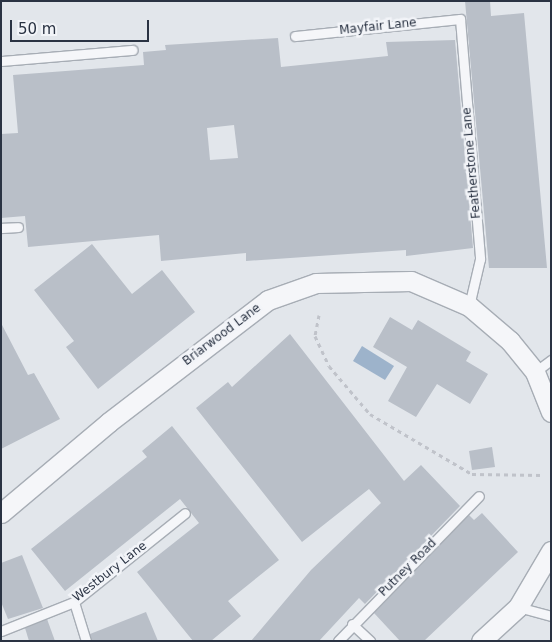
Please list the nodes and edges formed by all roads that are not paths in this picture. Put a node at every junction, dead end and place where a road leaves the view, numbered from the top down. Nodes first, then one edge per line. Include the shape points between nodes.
1 (460, 19) joint
2 (295, 36) dead end
3 (133, 50) dead end
4 (1, 61) edge
5 (18, 227) dead end
6 (1, 228) edge
7 (468, 306) junction
8 (551, 360) edge
9 (536, 372) junction
10 (551, 412) edge
11 (479, 496) dead end
12 (1, 513) edge
13 (185, 513) dead end
14 (551, 551) edge
15 (74, 602) junction
16 (518, 607) junction
17 (551, 616) edge
18 (352, 624) junction
19 (1, 631) edge
20 (86, 641) edge
21 (338, 641) edge
22 (370, 641) edge
23 (481, 641) edge

1 - 2 lane, Mayfair Lane
1 - 7 lane, Featherstone Lane via 480,258
3 - 4 lane
5 - 6 lane
7 - 9 street, Briarwood Lane via 510,341
7 - 12 street, Briarwood Lane via 410,281 361,279 316,283 268,300 109,422
8 - 9 lane
9 - 10 street, Briarwood Lane
11 - 18 lane, Putney Road
13 - 15 lane, Westbury Lane
14 - 16 street
15 - 19 lane, Westbury Lane
15 - 20 lane
16 - 17 lane
16 - 23 street
18 - 21 lane, Putney Road
18 - 22 lane

